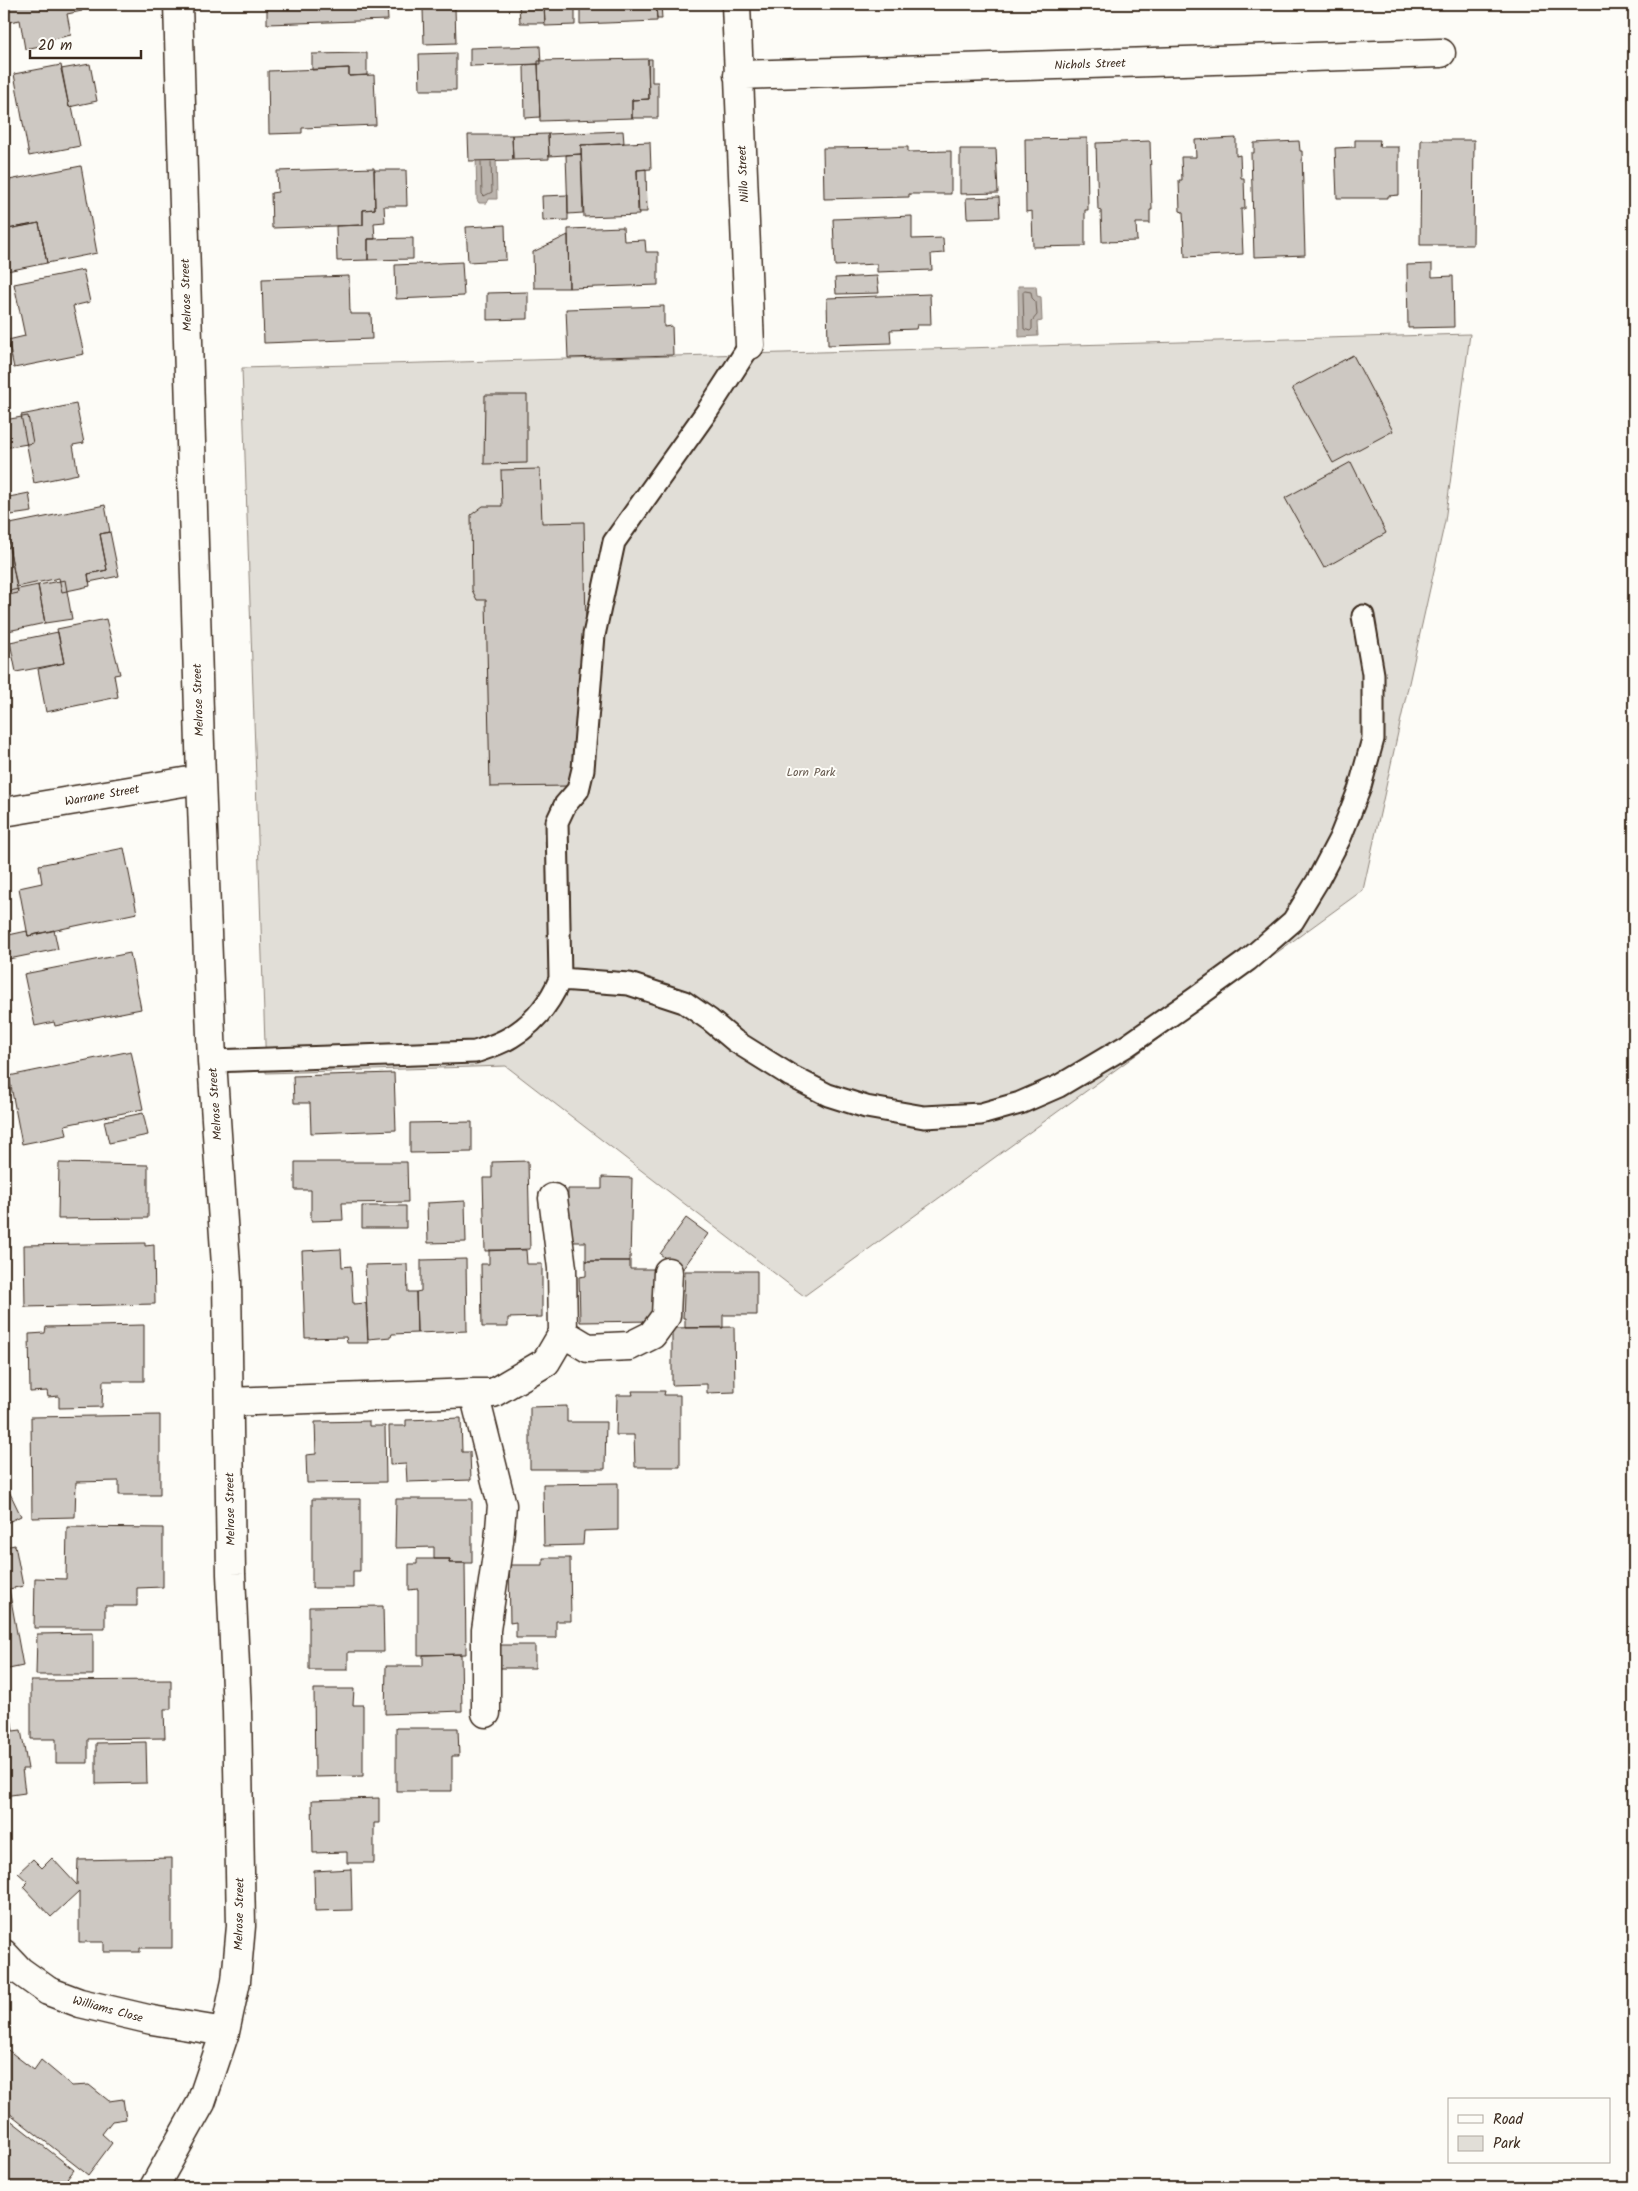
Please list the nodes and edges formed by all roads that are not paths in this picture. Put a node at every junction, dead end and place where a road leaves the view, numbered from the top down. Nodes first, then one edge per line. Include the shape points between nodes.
1 (178, 4) edge
2 (736, 4) edge
3 (1441, 53) dead end
4 (738, 75) junction
5 (750, 345) joint
6 (1363, 616) dead end
7 (201, 779) junction
8 (4, 812) edge
9 (560, 979) junction
10 (212, 1061) junction
11 (553, 1198) dead end
12 (668, 1272) dead end
13 (563, 1333) junction
14 (474, 1393) junction
15 (229, 1402) junction
16 (486, 1713) dead end
17 (4, 1954) edge
18 (226, 2032) junction
19 (154, 2187) edge

1 - 7 street, Melrose Street
2 - 4 street, Nillo Street
3 - 4 street, Nichols Street
4 - 5 street, Nillo Street
5 - 9 lane via 614,542 594,635 583,769 578,790 565,805 557,822
6 - 9 lane via 1373,674 1373,739 1359,790 1340,838 1294,921 1248,960 1128,1046 1059,1086 1020,1103 981,1114 924,1116 866,1107 828,1095 791,1076 735,1041 684,1002 629,984
7 - 8 street, Warrane Street
7 - 10 street, Melrose Street
9 - 10 lane via 553,996 538,1015 511,1037 475,1052
10 - 15 street, Melrose Street via 227,1280
11 - 13 street via 562,1268
12 - 13 street via 666,1316 652,1335 630,1346 588,1348
13 - 14 street via 546,1362 494,1393
14 - 15 street
14 - 16 street via 502,1505 500,1541 486,1630
15 - 18 street, Melrose Street via 241,1926 236,1981
17 - 18 street, Williams Close via 20,1971 48,1991 80,2004
18 - 19 street, Melrose Street via 201,2103

